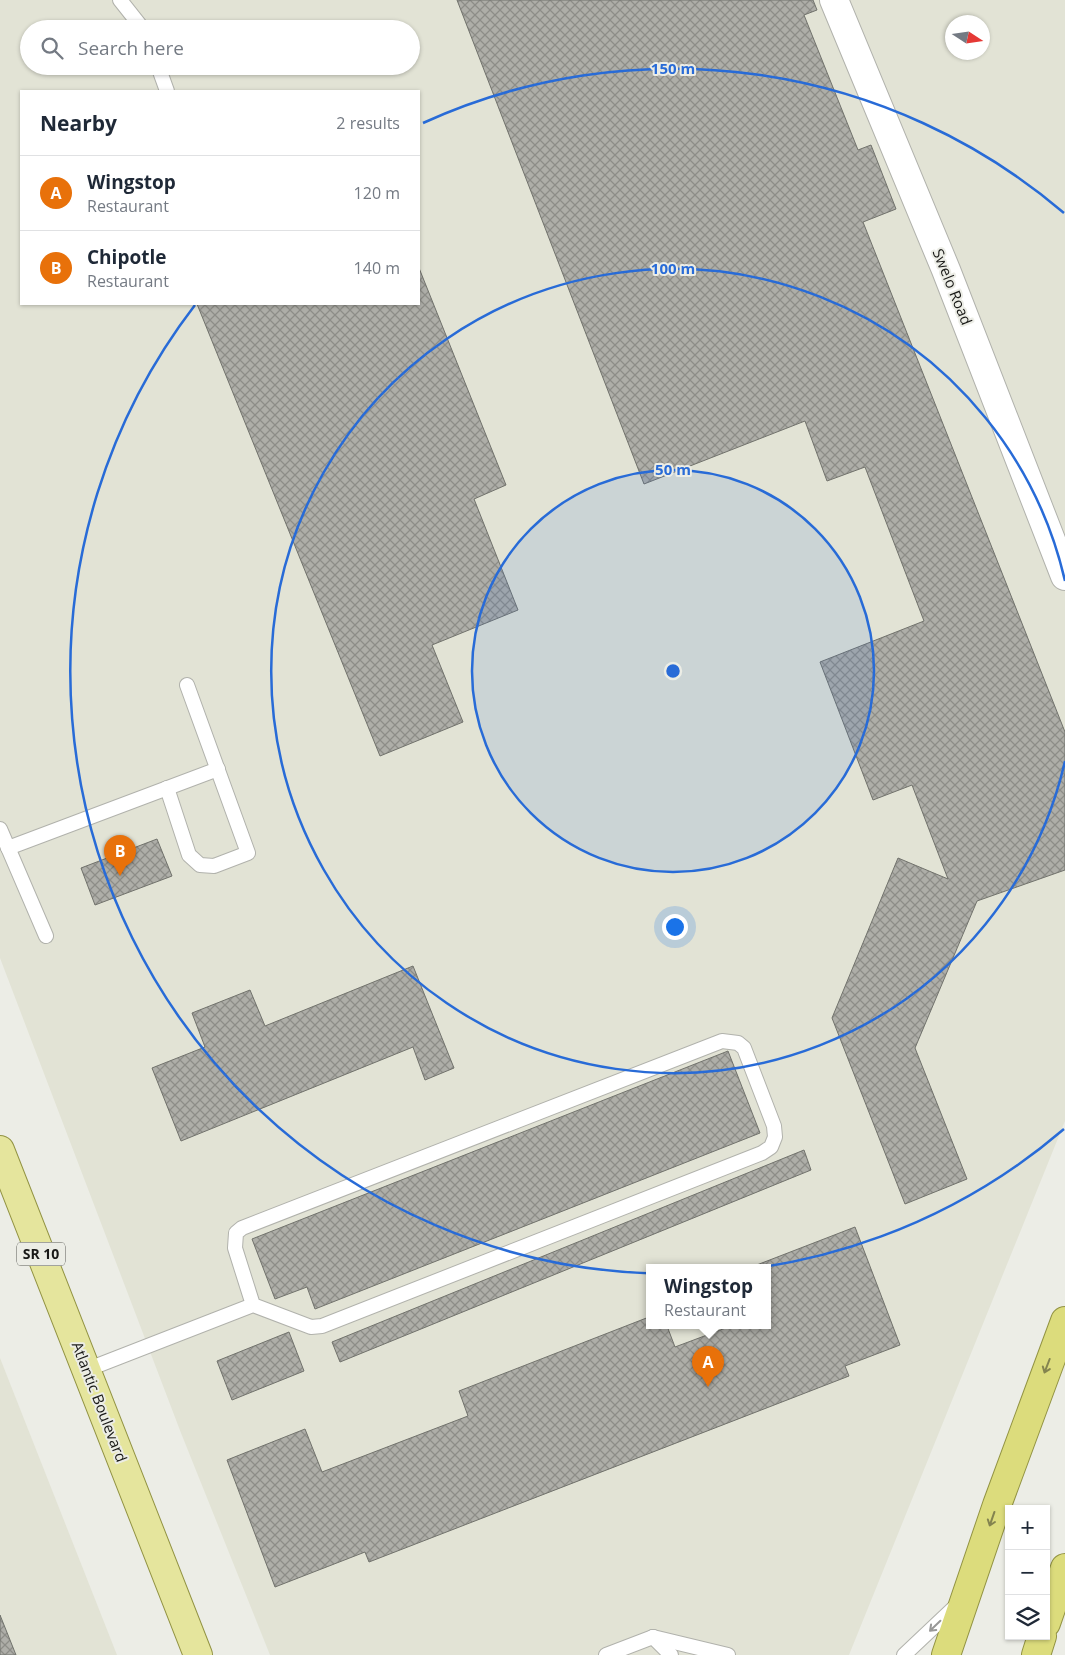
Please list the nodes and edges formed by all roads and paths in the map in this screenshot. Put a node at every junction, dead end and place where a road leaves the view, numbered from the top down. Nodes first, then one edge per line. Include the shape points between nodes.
1 (120, 0) edge
2 (834, 0) edge
3 (136, 20) edge
4 (161, 75) edge
5 (167, 90) edge
6 (1065, 576) edge
7 (187, 685) dead end
8 (218, 769) junction
9 (167, 788) junction
10 (0, 829) edge
11 (8, 848) junction
12 (46, 936) dead end
13 (0, 1150) edge
14 (253, 1305) junction
15 (1065, 1321) edge
16 (86, 1370) junction
17 (1065, 1568) edge
18 (965, 1597) junction
19 (1050, 1611) edge
20 (653, 1637) junction
21 (1041, 1640) edge
22 (198, 1655) edge
23 (606, 1655) edge
24 (671, 1655) edge
25 (728, 1655) edge
26 (904, 1655) edge
27 (946, 1655) edge
28 (1036, 1655) edge

1 - 3 lane
2 - 6 street, Swelo Road via 943,262
4 - 5 lane
7 - 8 lane
8 - 9 lane
8 - 9 lane via 248,853 214,866 200,865 189,854
9 - 11 lane
10 - 11 lane
11 - 12 lane
13 - 16 main road, Atlantic Boulevard / SR 10
14 - 14 lane via 235,1248 236,1232 242,1228 722,1041 738,1043 744,1048 774,1126 775,1137 771,1147 762,1153 322,1326 311,1327
14 - 16 lane
15 -> 18 highway
16 - 22 main road, Atlantic Boulevard / SR 10
17 - 19 highway
18 -> 26 lane
18 - 27 highway
20 - 23 lane
20 - 24 lane
20 - 25 lane
21 - 28 highway

